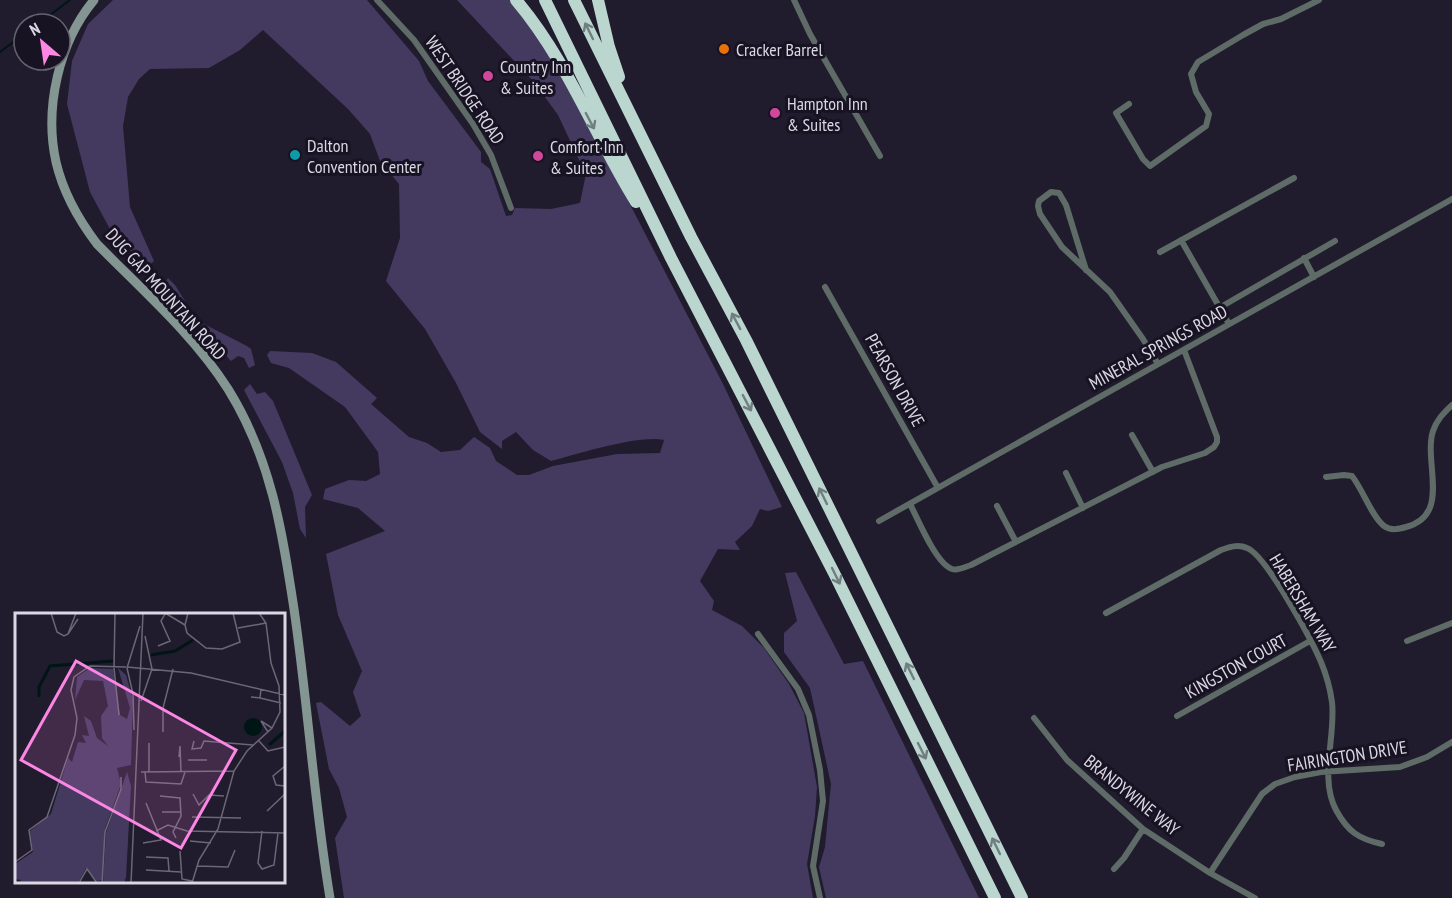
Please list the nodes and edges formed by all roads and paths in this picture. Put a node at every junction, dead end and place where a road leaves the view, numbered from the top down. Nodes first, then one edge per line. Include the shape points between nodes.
1 (94, 0) edge
2 (377, 0) edge
3 (516, 0) edge
4 (544, 0) edge
5 (574, 0) edge
6 (598, 0) edge
7 (794, 0) edge
8 (1319, 0) edge
9 (623, 99) junction
10 (1129, 104) dead end
11 (880, 156) dead end
12 (1294, 178) dead end
13 (1452, 199) edge
14 (511, 208) dead end
15 (1181, 240) junction
16 (1335, 241) dead end
17 (1160, 252) dead end
18 (671, 258) junction
19 (1304, 258) junction
20 (1086, 270) junction
21 (1314, 277) junction
22 (825, 286) dead end
23 (1219, 308) junction
24 (1229, 324) junction
25 (1184, 350) junction
26 (1158, 364) junction
27 (1452, 405) edge
28 (1132, 435) dead end
29 (1153, 472) junction
30 (1066, 473) dead end
31 (1326, 477) dead end
32 (938, 488) junction
33 (910, 504) junction
34 (998, 506) dead end
35 (1083, 508) junction
36 (879, 521) dead end
37 (1016, 542) junction
38 (1106, 613) dead end
39 (1452, 623) edge
40 (758, 634) dead end
41 (1310, 641) junction
42 (1407, 641) dead end
43 (1177, 716) dead end
44 (1034, 717) dead end
45 (1452, 742) edge
46 (1329, 772) junction
47 (1143, 829) junction
48 (1382, 844) dead end
49 (1114, 869) dead end
50 (1210, 873) junction
51 (330, 898) edge
52 (820, 898) edge
53 (995, 898) edge
54 (1022, 898) edge
55 (1255, 898) edge

1 - 51 street, DUG GAP MOUNTAIN ROAD via 70,41 58,79 52,119 56,162 86,230 199,349 232,396 260,454 285,549
2 - 14 street, WEST BRIDGE ROAD via 414,40 473,124 491,156
3 -> 18 highway via 550,47 624,183
4 - 18 highway
9 -> 5 highway
6 - 9 highway
7 - 11 street
8 - 10 street via 1263,24 1198,62 1191,74 1209,114 1206,126 1150,166 1116,113
54 -> 9 highway via 747,340
12 - 15 street
13 - 21 street, MINERAL SPRINGS ROAD
15 - 17 street
15 - 23 street
16 - 19 street
18 -> 53 highway via 834,573
19 - 21 street
19 - 23 street
20 - 20 street via 1062,247 1040,214 1039,201 1051,192 1059,193 1066,205
20 - 26 street via 1110,292
21 - 24 street, MINERAL SPRINGS ROAD
22 - 32 street, PEARSON DRIVE
23 - 24 street
24 - 25 street, MINERAL SPRINGS ROAD
25 - 26 street, MINERAL SPRINGS ROAD
25 - 29 street via 1217,442 1205,453
26 - 32 street, MINERAL SPRINGS ROAD
27 - 31 street via 1440,416 1433,432 1436,499 1413,525 1386,528 1352,476
28 - 29 street
29 - 35 street
30 - 35 street
32 - 33 street, MINERAL SPRINGS ROAD
33 - 36 street, MINERAL SPRINGS ROAD
33 - 37 street via 938,556 949,568 957,570 971,565
34 - 37 street
35 - 37 street
38 - 41 street, HABERSHAM WAY via 1221,550 1246,547 1266,564
39 - 42 street
40 - 52 street via 798,689 809,715 823,801 813,866
41 - 43 street, KINGSTON COURT
41 - 46 street, HABERSHAM WAY via 1323,668 1332,704
44 - 47 street, BRANDYWINE WAY via 1066,760
45 - 46 street, FAIRINGTON DRIVE via 1400,767
46 - 48 street, HABERSHAM WAY via 1330,795 1336,810 1357,836
46 - 50 street, FAIRINGTON DRIVE via 1295,777 1262,794
47 - 49 street
47 - 50 street, BRANDYWINE WAY
50 - 55 street, BRANDYWINE WAY

